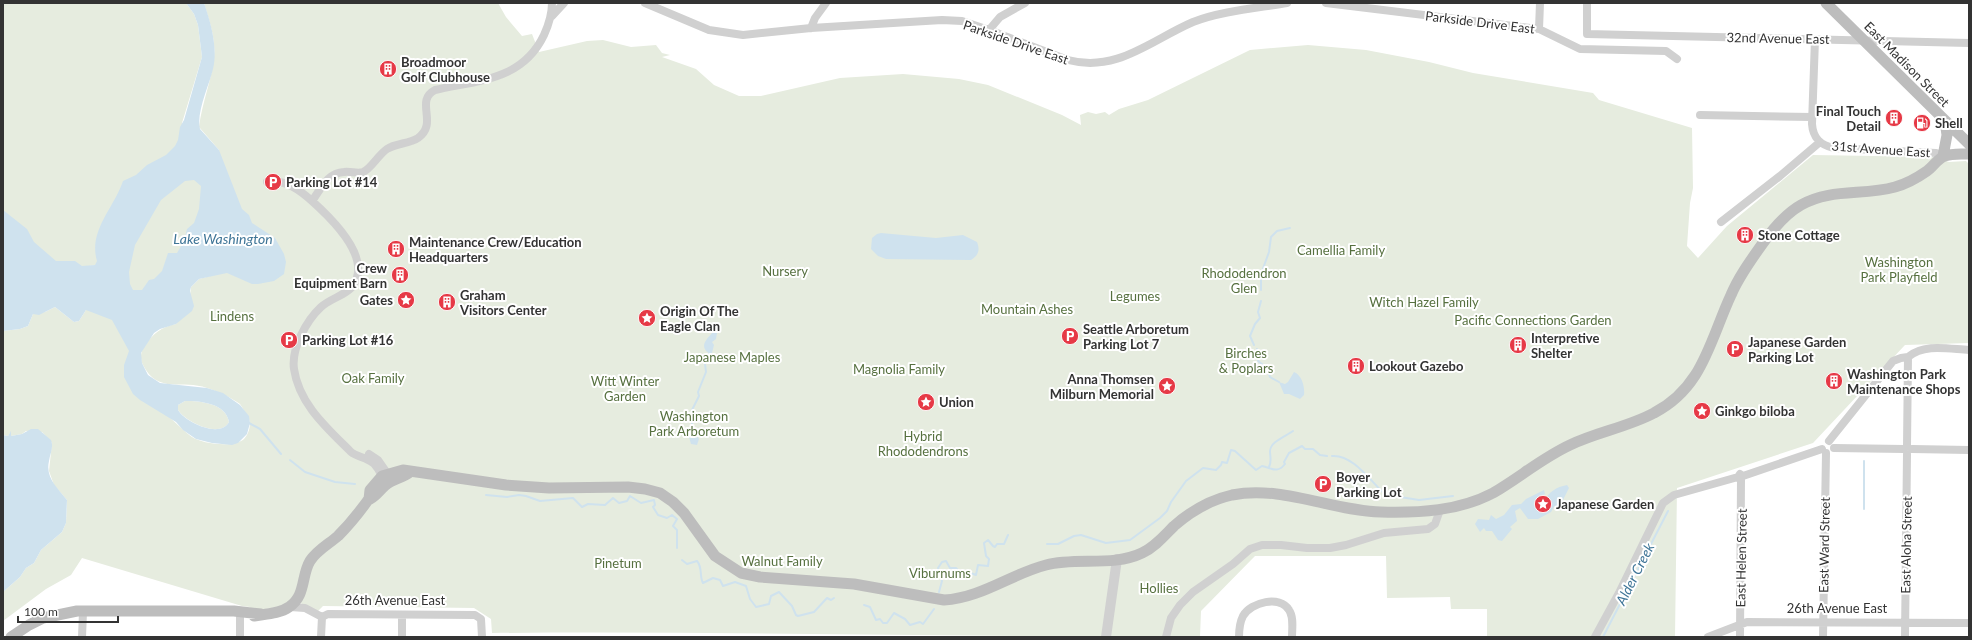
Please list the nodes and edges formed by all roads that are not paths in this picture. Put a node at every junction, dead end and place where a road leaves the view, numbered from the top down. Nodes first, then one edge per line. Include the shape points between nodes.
1 (552, 3) edge
2 (564, 3) edge
3 (645, 3) edge
4 (826, 3) edge
5 (1025, 3) edge
6 (1287, 3) edge
7 (1326, 3) edge
8 (1540, 3) edge
9 (1587, 3) edge
10 (1826, 3) edge
11 (552, 16) junction
12 (812, 28) junction
13 (1539, 29) junction
14 (989, 30) junction
15 (1815, 39) junction
16 (1864, 40) junction
17 (1969, 43) edge
18 (1677, 58) dead end
19 (1700, 115) dead end
20 (1812, 117) junction
21 (1945, 121) junction
22 (1820, 142) junction
23 (1969, 144) edge
24 (1969, 154) edge
25 (1943, 156) junction
26 (267, 182) dead end
27 (312, 201) junction
28 (1721, 222) dead end
29 (1969, 350) edge
30 (1908, 357) junction
31 (1831, 444) junction
32 (1908, 450) junction
33 (1969, 450) edge
34 (1824, 451) junction
35 (1741, 477) junction
36 (386, 478) junction
37 (1440, 510) junction
38 (1117, 560) junction
39 (290, 607) junction
40 (78, 612) junction
41 (228, 612) junction
42 (261, 614) junction
43 (240, 615) junction
44 (402, 615) junction
45 (322, 619) junction
46 (1823, 622) junction
47 (1906, 622) junction
48 (1969, 623) edge
49 (1741, 624) junction
50 (11, 637) edge
51 (82, 637) edge
52 (240, 637) edge
53 (321, 637) edge
54 (402, 637) edge
55 (482, 637) edge
56 (1106, 637) edge
57 (1166, 637) edge
58 (1239, 637) edge
59 (1292, 637) edge
60 (1595, 637) edge
61 (1708, 637) edge
62 (1740, 637) edge
63 (1823, 637) edge
64 (1905, 637) edge

1 - 11 street
2 - 11 street
3 - 12 street, Parkside Drive East via 723,34 762,34
4 - 12 street via 815,18
5 - 14 street via 1000,17
6 - 14 street, Parkside Drive East via 1212,16 1194,22 1121,58 1095,64 1081,64 1068,60
7 - 13 street, Parkside Drive East
8 - 13 street
9 - 15 street, 32nd Avenue East via 1587,34
10 - 16 main road, East Madison Street
11 - 27 street via 540,44 524,62 499,76 430,93 425,104 428,123 421,135 412,141 388,148 362,172 334,174
12 - 14 street, Parkside Drive East via 942,20 962,21
13 - 18 street, Parkside Drive East via 1580,49 1666,51
15 - 16 street, 32nd Avenue East
15 - 20 street
16 - 17 street, 32nd Avenue East
16 - 21 main road, East Madison Street
19 - 20 street
20 - 22 street via 1813,131
21 - 23 main road, East Madison Street
21 - 25 main road via 1947,135
22 - 25 street, 31st Avenue East via 1834,148 1936,153
22 - 28 street
24 - 25 main road
25 - 37 main road via 1922,174 1898,186 1829,194 1807,202 1786,216 1772,230 1739,279 1694,380 1666,406 1645,417 1558,451 1480,499
26 - 27 street via 277,181 288,185
27 - 36 street via 345,235 354,253 358,272 349,290 331,299 313,317 297,348 294,370 304,399 331,434 348,447 373,456 381,463
29 - 30 street via 1925,349 1915,351
30 - 31 street via 1894,362
30 - 32 street, East Aloha Street
31 - 32 street
31 - 34 street via 1831,452
32 - 33 street
32 - 47 street, East Aloha Street
34 - 35 street
34 - 46 street, East Ward Street
35 - 49 street, East Helen Street
35 - 60 street via 1681,492 1668,499 1658,512 1620,593
36 - 38 main road via 403,470 506,486 628,487 653,491 667,497 679,507 715,556 741,573 760,577 836,582 939,599 950,599 984,590 1049,564
36 - 39 main road via 370,490 369,499 354,519 313,557 305,572 302,592
37 - 38 main road via 1372,512 1273,494 1240,494 1200,507 1149,549
37 - 57 street via 1434,524 1428,528 1384,533 1346,545 1330,548 1262,545 1250,549 1193,592 1180,605 1171,618
38 - 56 street
39 - 42 main road
39 - 45 street via 305,608
40 - 41 main road
40 - 50 main road via 50,616 28,625
40 - 51 street
41 - 42 main road
41 - 43 main road
42 - 43 main road
43 - 52 street
44 - 45 street, 26th Avenue East via 328,614
44 - 54 street
44 - 55 street, 26th Avenue East via 480,616
45 - 53 street
46 - 47 street, 26th Avenue East
46 - 49 street, 26th Avenue East
46 - 63 street, East Ward Street
47 - 48 street, 26th Avenue East
47 - 64 street, East Aloha Street
49 - 61 street, 26th Avenue East
49 - 62 street, East Helen Street
58 - 59 street via 1244,615 1261,603 1273,602 1285,605 1292,614

